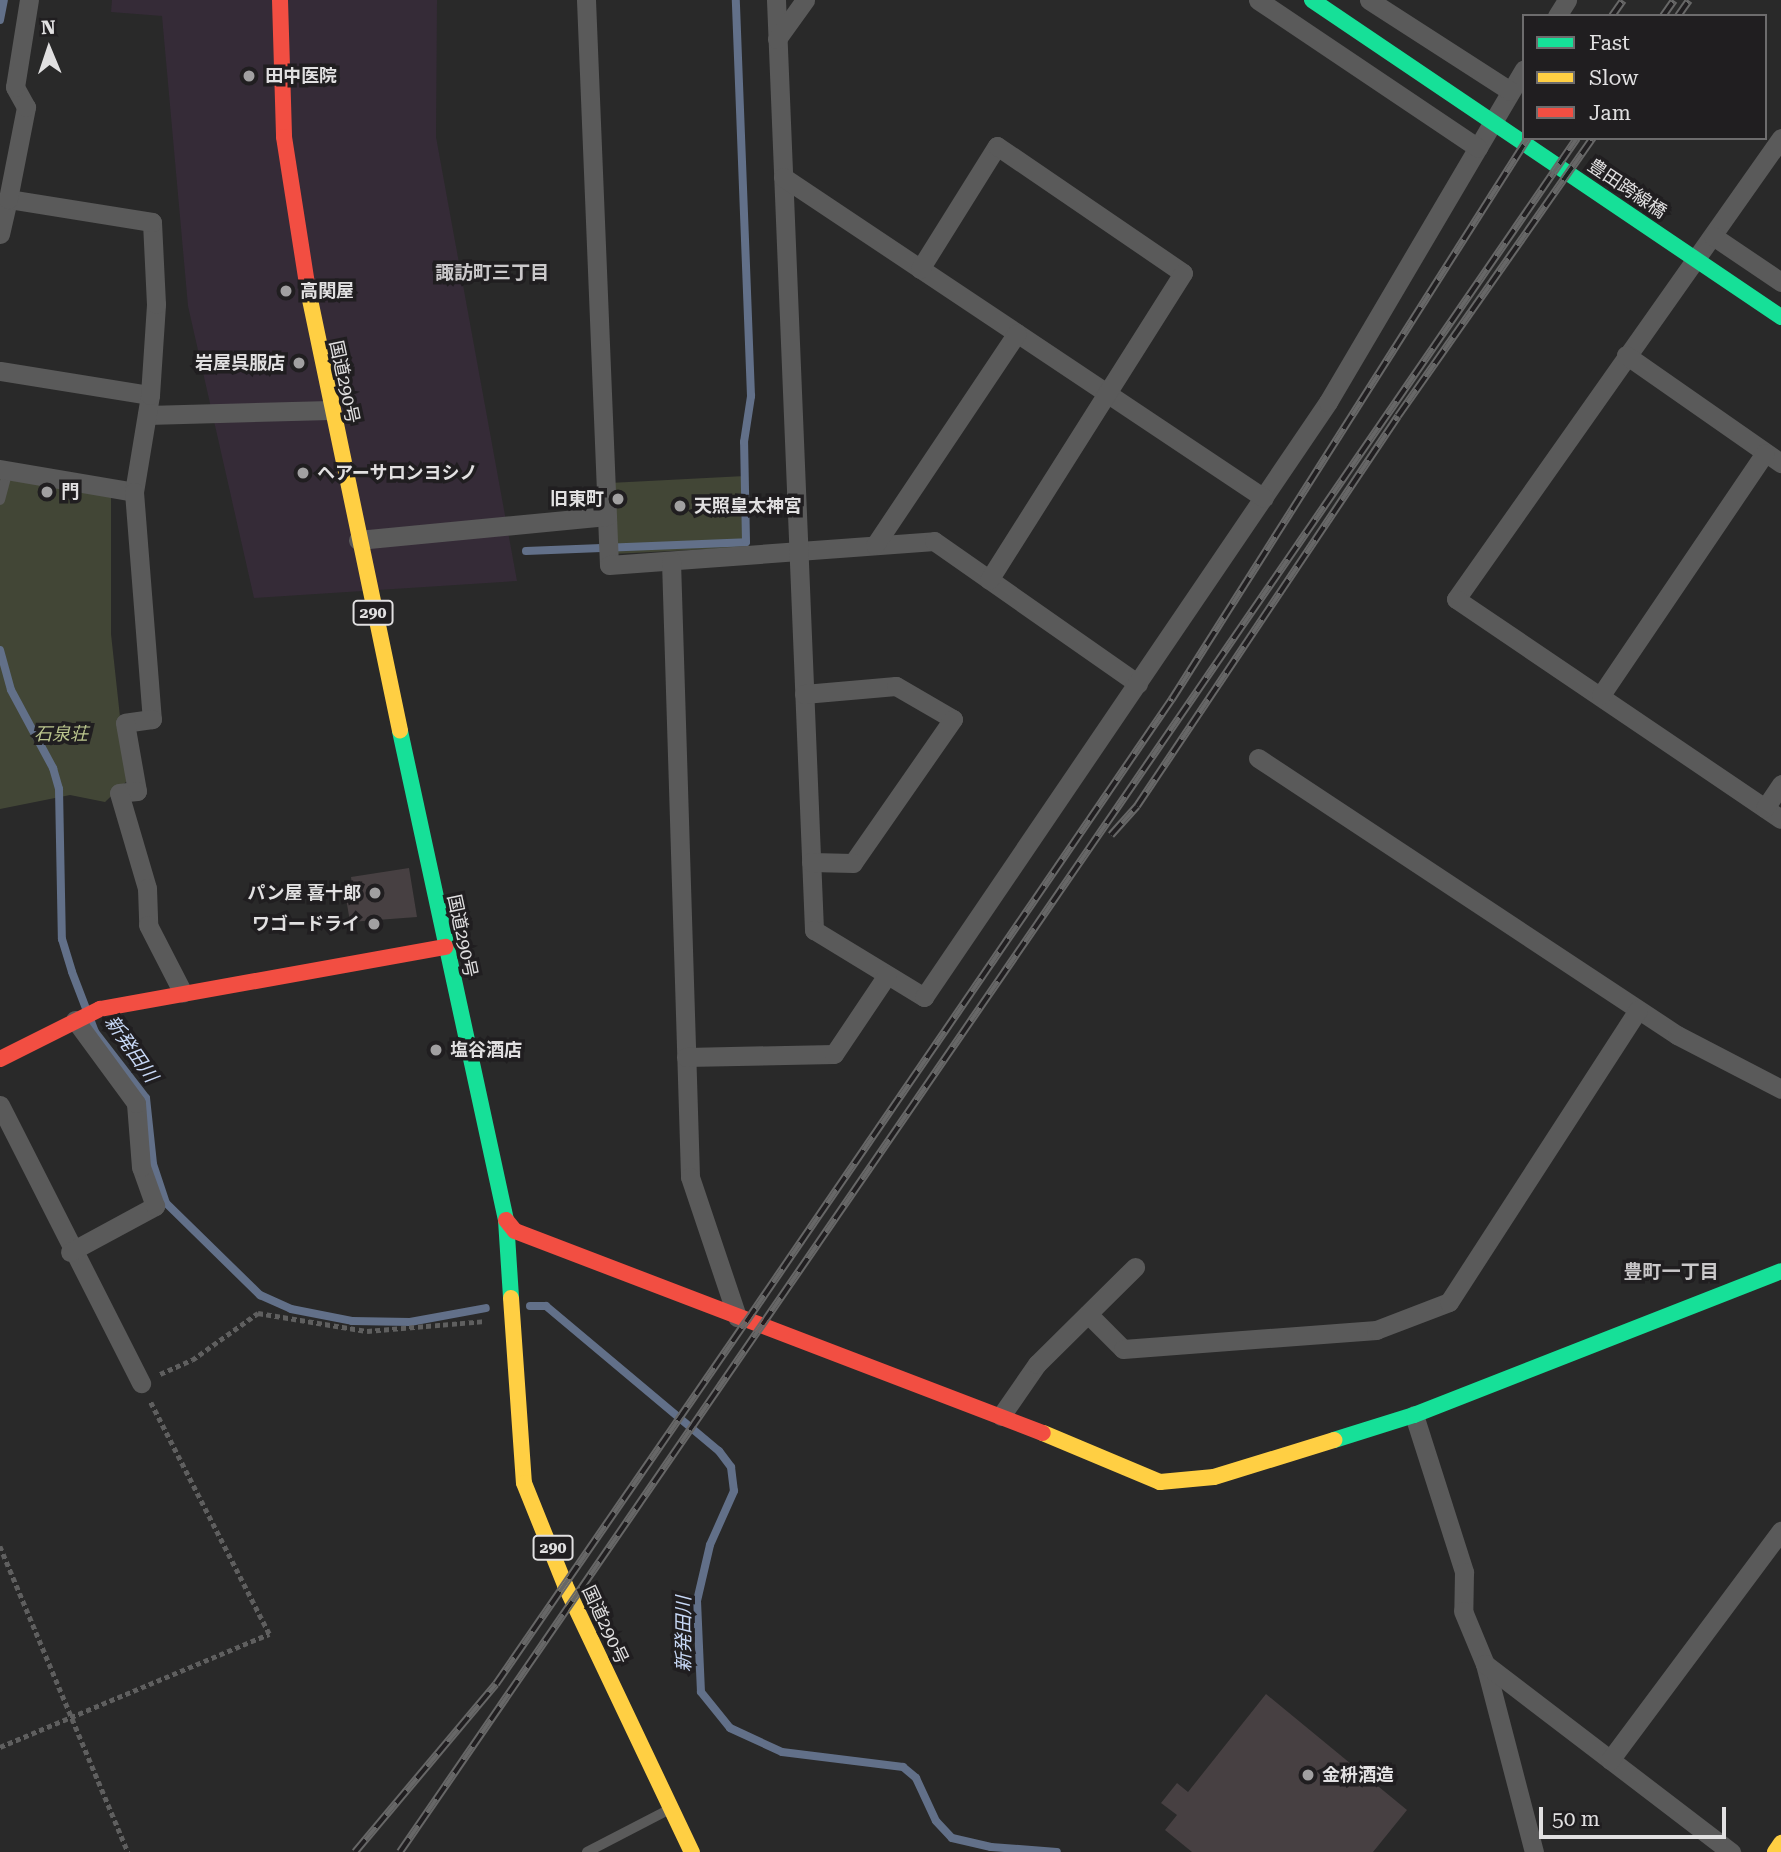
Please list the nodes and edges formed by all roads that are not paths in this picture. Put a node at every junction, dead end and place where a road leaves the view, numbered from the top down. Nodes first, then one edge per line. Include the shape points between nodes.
1 (29, 0) edge
2 (281, 0) edge
3 (586, 0) edge
4 (776, 0) edge
5 (805, 0) edge
6 (1258, 0) edge
7 (1312, 0) edge
8 (1369, 0) edge
9 (777, 39) junction
10 (1522, 72) edge
11 (1510, 91) junction
12 (1781, 138) edge
13 (1478, 148) junction
14 (783, 177) junction
15 (8, 199) junction
16 (0, 234) edge
17 (1713, 236) junction
18 (920, 269) junction
19 (1781, 282) edge
20 (1781, 317) edge
21 (1017, 333) junction
22 (1626, 355) junction
23 (0, 371) edge
24 (1108, 394) junction
25 (148, 405) junction
26 (330, 410) junction
27 (1773, 458) edge
28 (4, 469) edge
29 (134, 492) junction
30 (1264, 498) junction
31 (0, 500) edge
32 (607, 516) junction
33 (358, 540) junction
34 (875, 545) junction
35 (798, 551) junction
36 (671, 561) junction
37 (989, 580) junction
38 (1138, 684) junction
39 (804, 694) junction
40 (1601, 695) junction
41 (1258, 758) dead end
42 (1781, 784) edge
43 (1773, 813) edge
44 (811, 862) junction
45 (445, 947) junction
46 (887, 975) junction
47 (183, 993) junction
48 (1638, 1010) junction
49 (75, 1020) junction
50 (686, 1057) junction
51 (0, 1059) edge
52 (1781, 1089) edge
53 (0, 1105) edge
54 (506, 1220) junction
55 (71, 1252) junction
56 (1135, 1266) dead end
57 (1780, 1273) edge
58 (1088, 1314) junction
59 (737, 1317) junction
60 (141, 1383) road end
61 (1413, 1415) junction
62 (1001, 1416) junction
63 (1781, 1531) edge
64 (1485, 1664) junction
65 (1609, 1760) junction
66 (671, 1808) junction
67 (1781, 1843) edge
68 (587, 1852) edge
69 (692, 1852) edge
70 (1534, 1852) edge
71 (1731, 1852) edge
72 (1775, 1852) edge

1 - 15 street via 15,87 26,107
2 - 26 main road, 国道290号 / 290 via 284,137
3 - 32 street
4 - 9 street
5 - 9 street
6 - 13 street
7 - 20 main road, 豊田跨線橋
8 - 11 street
9 - 14 street
10 - 11 street
11 - 13 street
12 - 17 street
13 - 30 street via 1328,402
14 - 18 street
14 - 35 street
15 - 16 street
15 - 25 street via 152,222 156,304
17 - 19 street
17 - 22 street
18 - 21 street
18 - 24 street via 998,146 1183,273
21 - 24 street
21 - 34 street
22 - 27 street
22 - 40 street via 1455,599
23 - 25 street
24 - 30 street
24 - 37 street
25 - 26 street
25 - 29 street
26 - 33 main road, 国道290号 / 290
27 - 40 street
28 - 29 street
28 - 31 lane
29 - 47 street via 152,719 125,723 137,791 119,793 147,888 148,926
30 - 38 street
32 - 33 street
32 - 36 street via 610,565
33 - 45 main road, 国道290号 / 290
34 - 35 street
34 - 37 street via 934,541
35 - 36 street
35 - 39 street
36 - 50 street
37 - 38 street
38 - 46 street via 924,997
39 - 44 street
39 - 44 street via 895,685 953,719 853,863
40 - 43 street
41 - 48 street
42 - 43 street
44 - 46 street via 814,930
45 - 47 main road
45 - 54 main road, 国道290号 / 290
46 - 50 street via 834,1054
47 - 49 main road via 100,1009
48 - 52 street
48 - 58 street via 1449,1301 1376,1329 1123,1349
49 - 51 main road
49 - 55 street via 136,1103 141,1167 155,1206
50 - 59 street via 690,1177
53 - 55 street
54 - 59 main road via 515,1231
54 - 66 main road, 国道290号 / 290 via 524,1482 565,1585
55 - 60 street
56 - 58 street
57 - 61 main road
58 - 62 street via 1037,1364
59 - 62 main road
61 - 62 main road via 1214,1477 1160,1482
61 - 64 street via 1464,1573 1463,1611
63 - 65 street
64 - 65 street
64 - 70 street
65 - 71 street
66 - 68 lane
66 - 69 main road, 国道290号 / 290
67 - 72 main road

